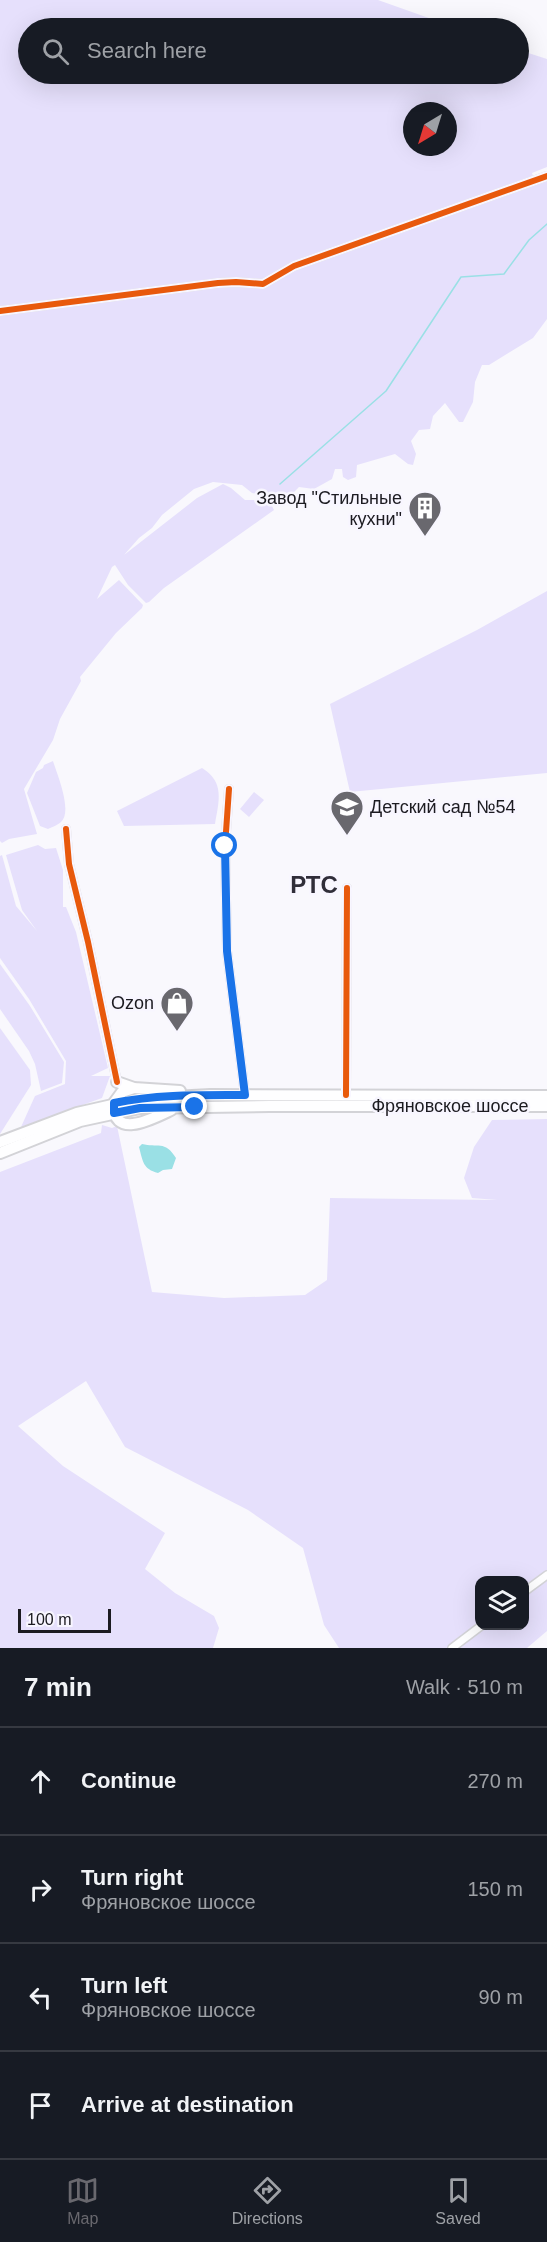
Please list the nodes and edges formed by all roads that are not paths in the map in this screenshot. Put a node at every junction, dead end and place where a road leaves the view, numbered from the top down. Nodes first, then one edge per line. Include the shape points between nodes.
1 (547, 177) edge
2 (0, 311) edge
3 (229, 789) dead end
4 (66, 829) dead end
5 (347, 888) dead end
6 (117, 1082) junction
7 (134, 1088) junction
8 (210, 1095) junction
9 (245, 1095) junction
10 (346, 1095) junction
11 (547, 1096) edge
12 (547, 1106) edge
13 (93, 1108) junction
14 (114, 1108) junction
15 (0, 1142) edge
16 (0, 1153) edge
17 (547, 1575) edge
18 (529, 1589) edge
19 (476, 1630) edge
20 (452, 1648) edge

1 - 2 street via 294,266 263,284 218,283
3 - 9 street via 225,846 227,951
4 - 6 street via 69,864
5 - 10 street
6 - 7 main road
6 - 13 main road via 106,1100
6 - 14 main road
7 - 8 main road
7 - 14 main road via 122,1092
8 - 9 main road, Фряновское шоссе
8 - 14 main road, Фряновское шоссе via 139,1099
9 - 10 main road, Фряновское шоссе
10 - 11 main road, Фряновское шоссе
12 - 14 main road, Фряновское шоссе via 176,1107 133,1125 120,1121
13 - 14 main road, Фряновское шоссе
13 - 15 main road, Фряновское шоссе
14 - 16 main road, Фряновское шоссе
17 - 18 street
19 - 20 street

